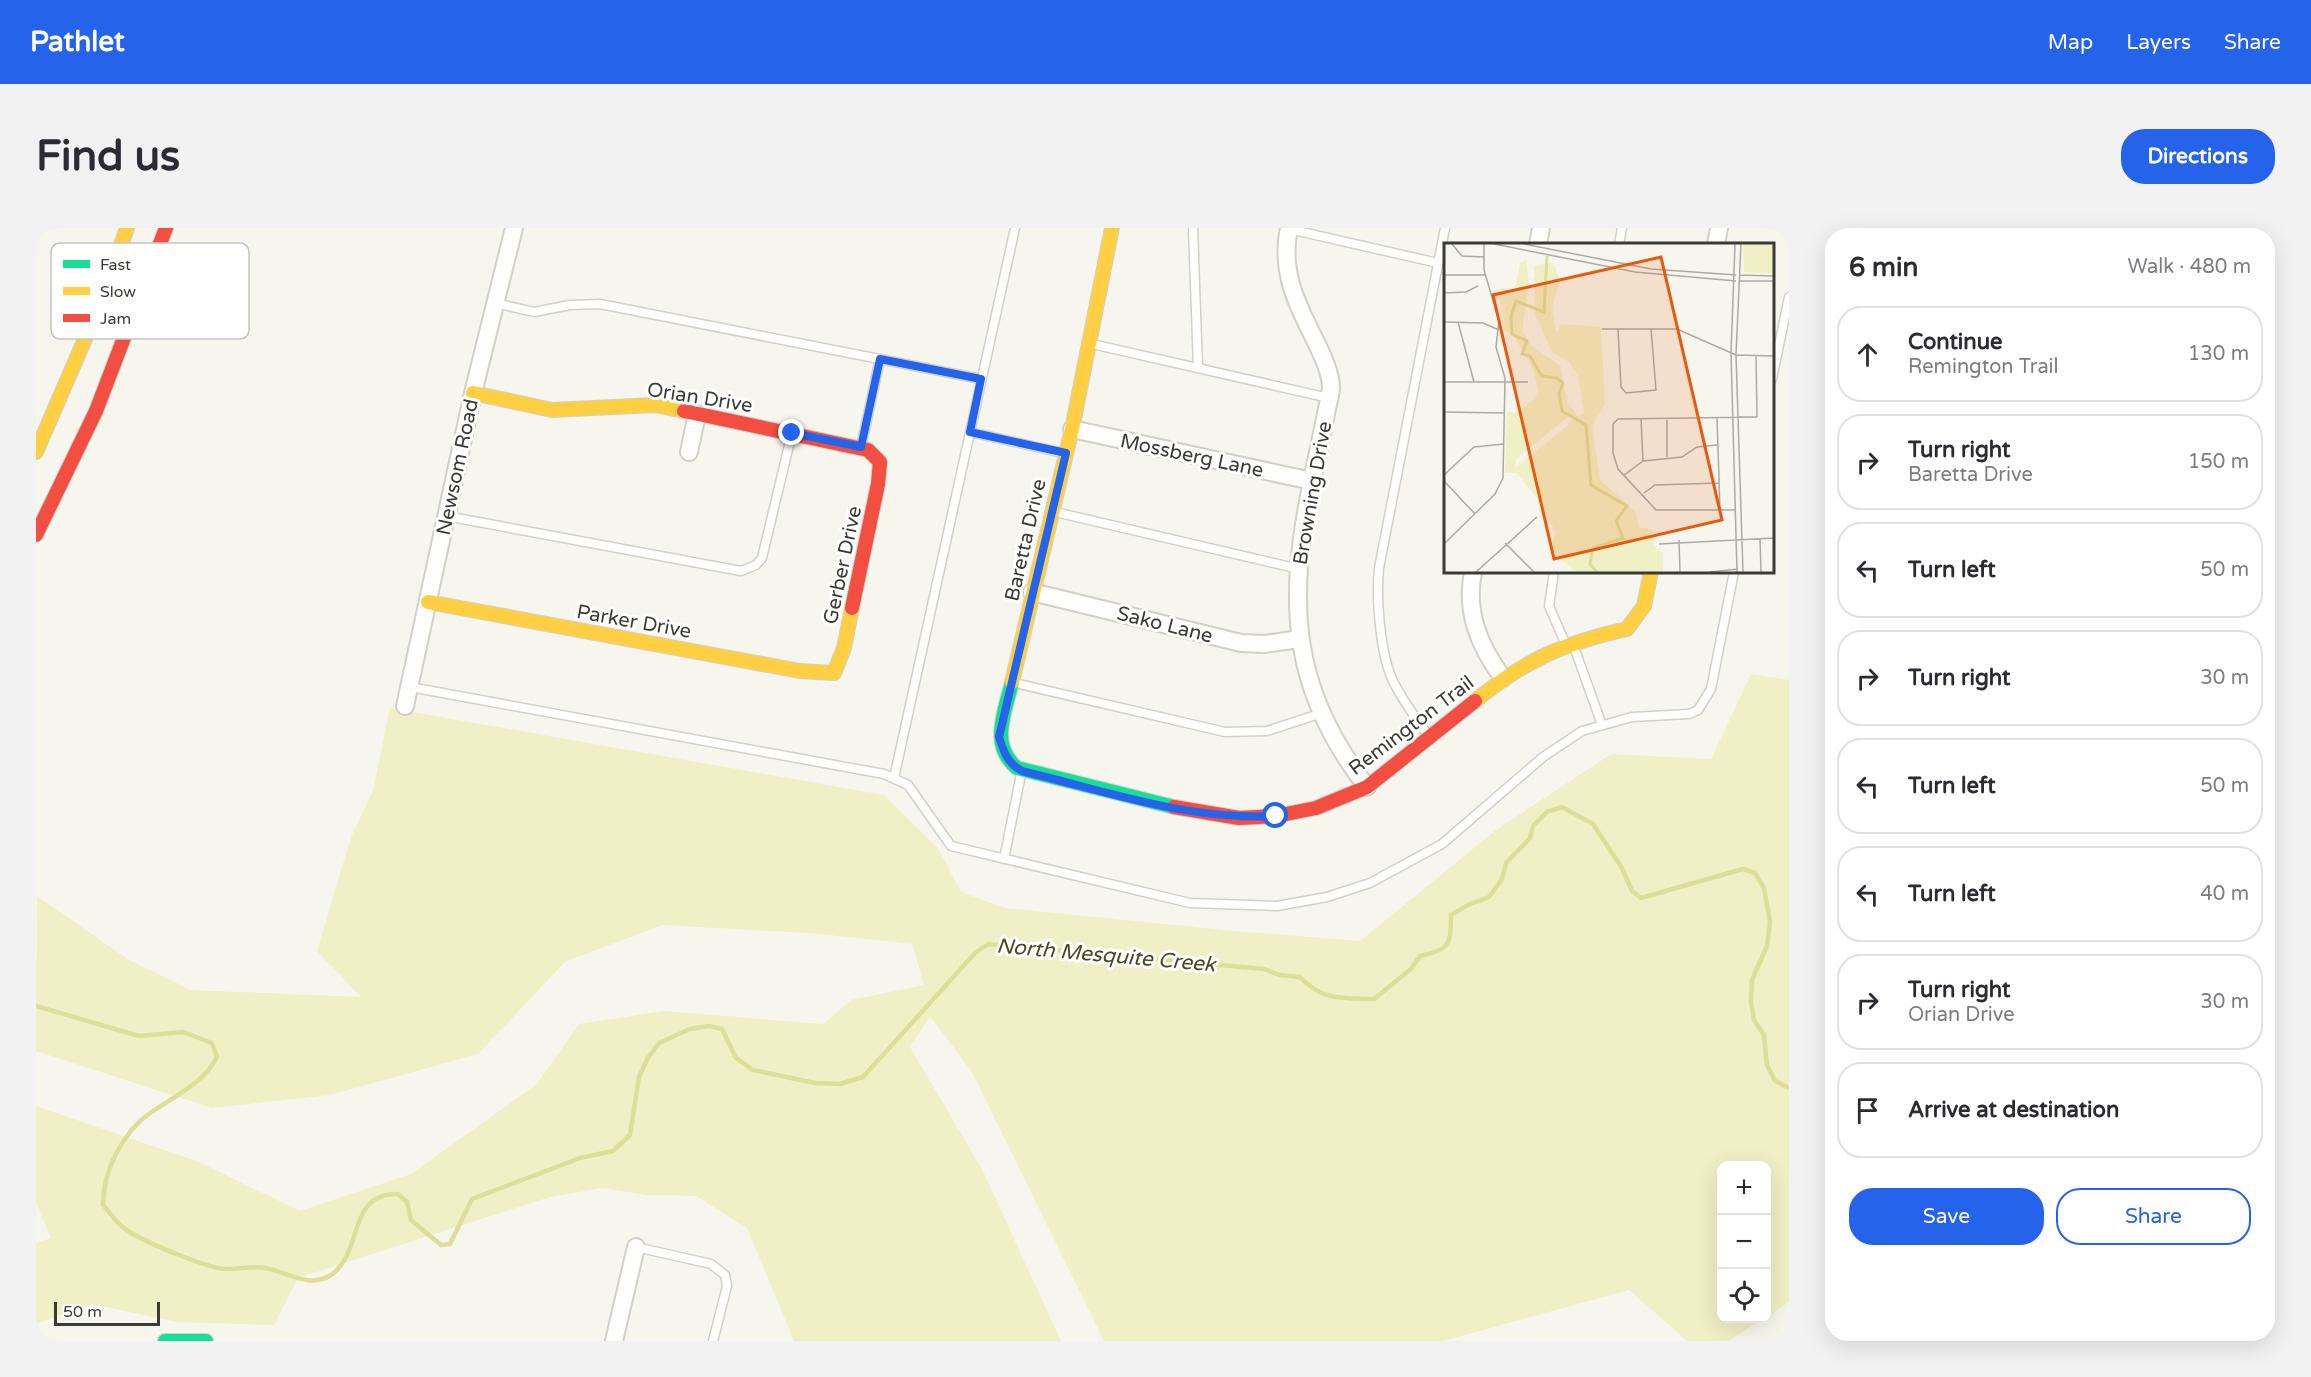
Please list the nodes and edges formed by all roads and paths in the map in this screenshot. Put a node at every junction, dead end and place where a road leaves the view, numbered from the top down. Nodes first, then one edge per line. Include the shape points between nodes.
1 (127, 228) edge
2 (166, 228) edge
3 (514, 228) edge
4 (1015, 228) edge
5 (1112, 228) edge
6 (1193, 228) edge
7 (1444, 228) edge
8 (1541, 228) edge
9 (1622, 228) edge
10 (1719, 228) edge
11 (1289, 229) edge
12 (122, 243) edge
13 (160, 243) edge
14 (1538, 243) edge
15 (1619, 243) edge
16 (1716, 243) edge
17 (1438, 263) junction
18 (1789, 297) edge
19 (495, 303) junction
20 (85, 339) edge
21 (124, 339) edge
22 (1089, 343) junction
23 (880, 359) junction
24 (1198, 368) junction
25 (1774, 375) edge
26 (981, 379) junction
27 (473, 393) junction
28 (1329, 398) junction
29 (697, 414) junction
30 (1072, 429) junction
31 (970, 432) junction
32 (792, 433) junction
33 (861, 447) junction
34 (36, 452) edge
35 (689, 452) dead end
36 (1066, 453) junction
37 (880, 462) joint
38 (1312, 481) junction
39 (1052, 512) junction
40 (446, 516) junction
41 (36, 536) edge
42 (1299, 569) junction
43 (1473, 573) edge
44 (1554, 573) edge
45 (1651, 573) edge
46 (1734, 573) edge
47 (1032, 592) junction
48 (428, 602) junction
49 (1299, 639) junction
50 (1569, 644) junction
51 (834, 674) joint
52 (1503, 678) junction
53 (1011, 682) junction
54 (410, 687) junction
55 (405, 706) dead end
56 (1322, 713) junction
57 (1602, 725) junction
58 (1429, 737) junction
59 (1004, 755) joint
60 (1022, 771) junction
61 (894, 778) junction
62 (1367, 787) junction
63 (1004, 859) junction
64 (636, 1247) joint
65 (165, 1341) edge
66 (206, 1341) edge
67 (614, 1341) edge
68 (713, 1341) edge

1 - 12 street
2 - 13 street
3 - 19 street, Newsom Road
4 - 26 lane
5 - 22 street, Baretta Drive
6 - 24 lane
7 - 17 lane
8 - 14 street
9 - 15 lane
10 - 16 street
11 - 17 lane
11 - 28 street, Browning Drive via 1287,275 1294,299 1326,364
17 - 58 lane via 1377,591 1393,682
18 - 25 lane
19 - 23 lane via 534,312 600,304
19 - 27 street, Newsom Road
20 - 34 street
21 - 41 street via 96,411
22 - 24 lane
22 - 30 street, Baretta Drive
23 - 26 lane
23 - 33 lane
24 - 28 lane
26 - 31 lane
27 - 29 street, Orian Drive via 552,410 655,405
27 - 40 street, Newsom Road
28 - 38 street, Browning Drive
29 - 32 street, Orian Drive
29 - 35 street
30 - 36 street, Baretta Drive
30 - 38 street, Mossberg Lane
31 - 36 lane
31 - 61 lane
32 - 33 street, Orian Drive
32 - 40 lane via 762,558 741,571
33 - 37 street, Orian Drive
36 - 39 street, Baretta Drive
37 - 51 street, Gerber Drive via 879,484
38 - 42 street, Browning Drive via 1301,534
39 - 42 lane
39 - 47 street, Baretta Drive
40 - 48 street, Newsom Road
42 - 49 street, Browning Drive
43 - 52 street via 1469,600 1473,621 1486,656
44 - 50 lane via 1549,606
45 - 50 street, Remington Trail via 1644,606 1626,629
46 - 57 lane via 1711,689 1701,706 1689,714 1632,717
47 - 49 street, Sako Lane via 1240,643
47 - 53 street, Baretta Drive
48 - 51 street, Parker Drive
48 - 54 street, Newsom Road
49 - 56 street, Browning Drive
50 - 52 street, Remington Trail
50 - 57 lane
52 - 58 street, Remington Trail
53 - 56 lane via 1225,732 1268,731
53 - 59 street, Baretta Drive via 999,737
54 - 55 street, Newsom Road
54 - 61 lane
56 - 62 street, Browning Drive via 1342,755
57 - 63 lane via 1582,731 1542,757 1434,849 1370,883 1327,897 1277,906 1190,903
58 - 62 street, Remington Trail
59 - 60 street, Remington Trail
60 - 62 street, Remington Trail via 1204,814 1239,818 1316,808
60 - 63 lane
61 - 63 lane via 908,785 951,846
64 - 67 street
64 - 68 lane via 711,1264 725,1275 727,1286
65 - 66 street

